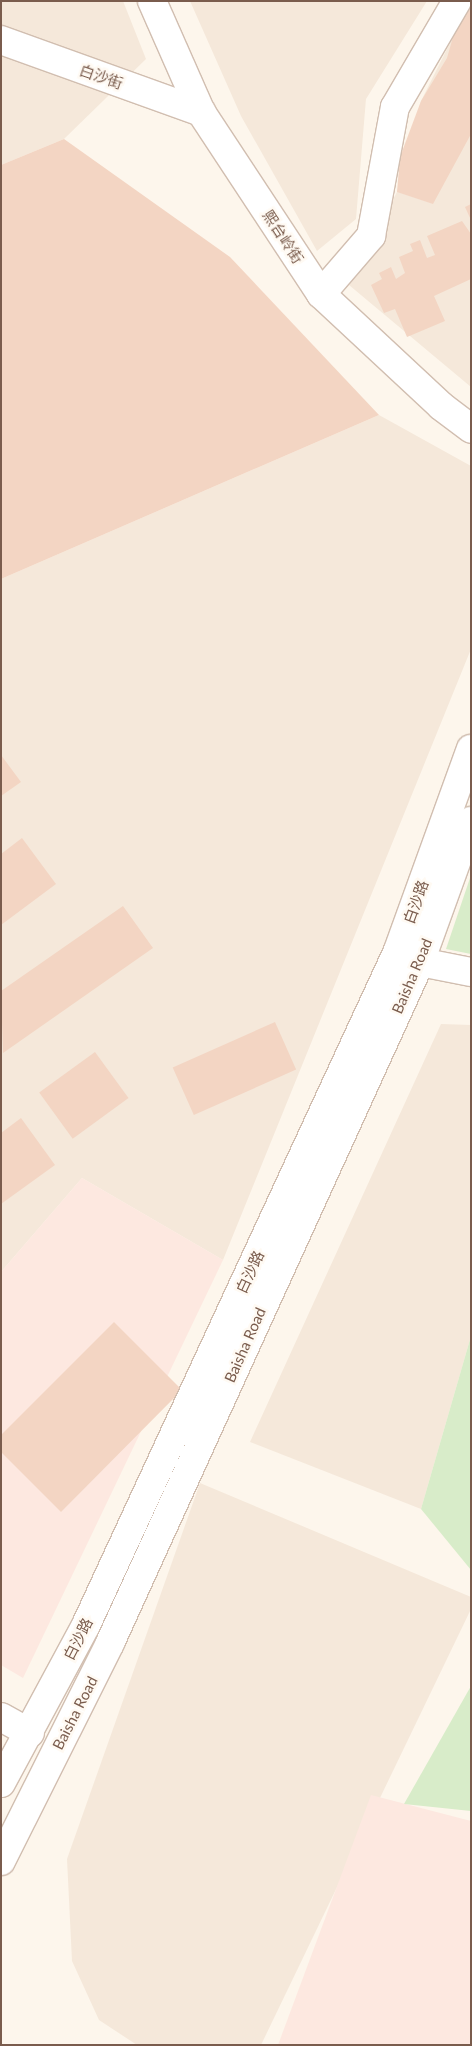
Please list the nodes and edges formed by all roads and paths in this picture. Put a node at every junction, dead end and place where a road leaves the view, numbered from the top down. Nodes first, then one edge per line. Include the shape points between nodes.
1 (152, 1) edge
2 (457, 1) edge
3 (1, 40) edge
4 (201, 112) junction
5 (321, 294) junction
6 (471, 429) edge
7 (471, 749) edge
8 (471, 821) edge
9 (420, 962) junction
10 (471, 972) edge
11 (1, 1717) edge
12 (30, 1733) junction
13 (1, 1783) edge
14 (1, 1861) edge

1 - 4 street, 熙台岭街
2 - 5 street via 395,107 370,236
3 - 4 street, 白沙街
4 - 5 street, 熙台岭街
5 - 6 street, 熙台岭街 via 441,406
7 - 12 street, 白沙路 via 397,953 90,1616
8 - 9 street, Baisha Road
9 - 10 street
9 - 14 street, Baisha Road via 110,1643
11 - 12 street
12 - 13 street, 白沙路

